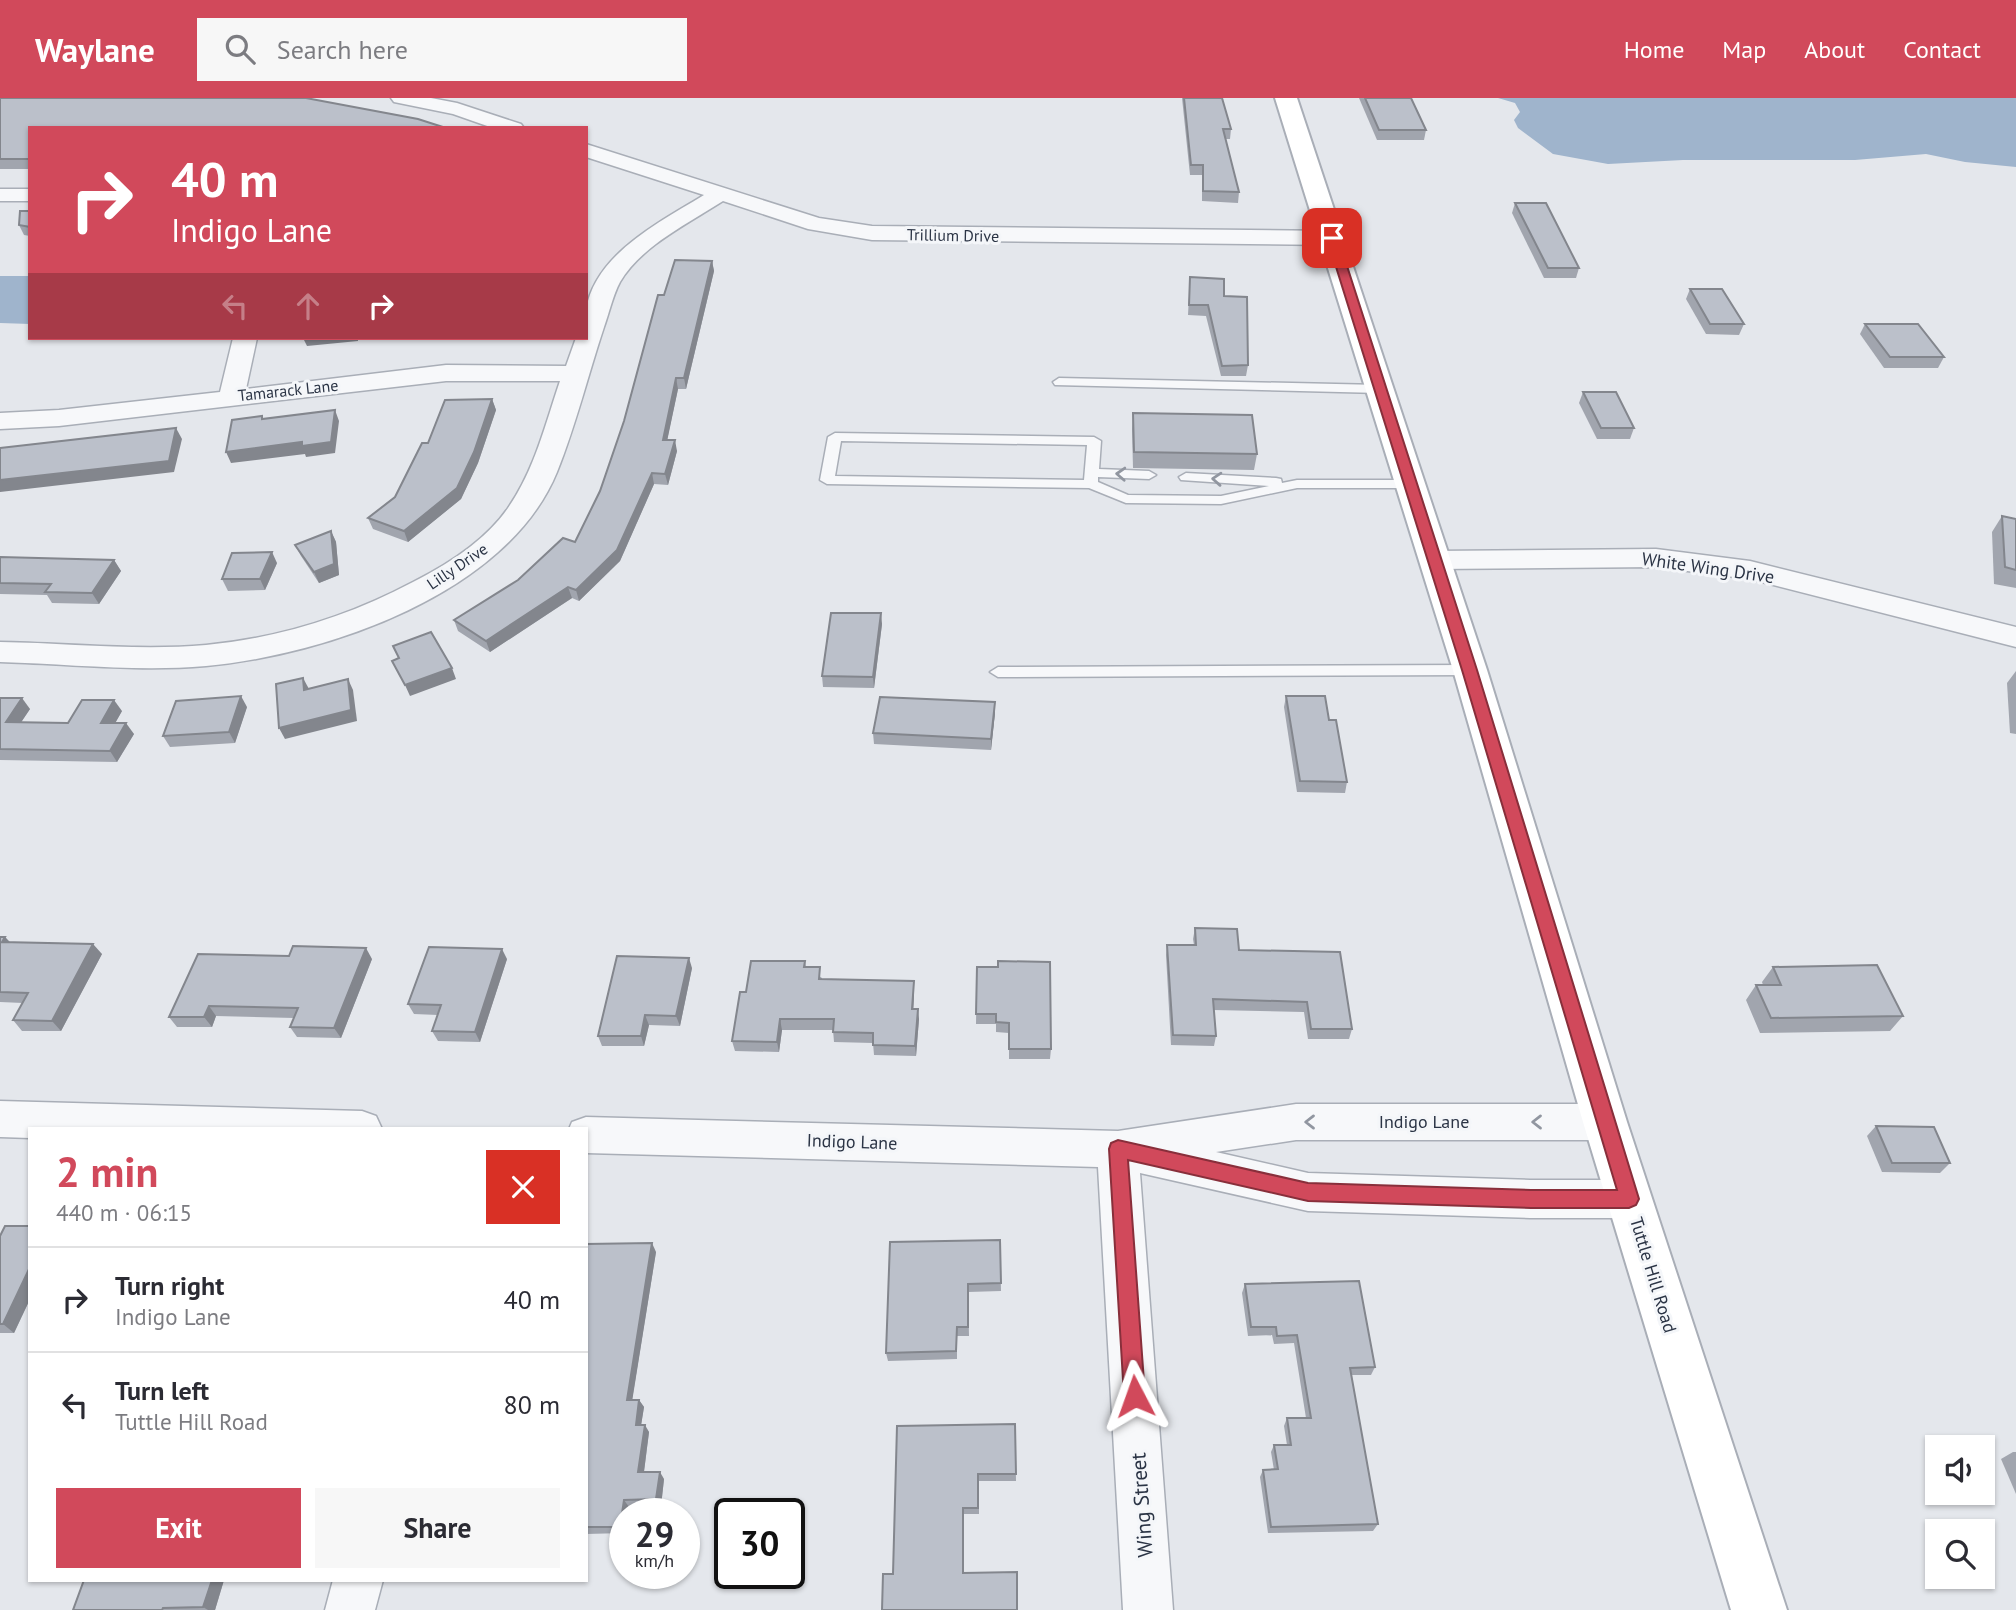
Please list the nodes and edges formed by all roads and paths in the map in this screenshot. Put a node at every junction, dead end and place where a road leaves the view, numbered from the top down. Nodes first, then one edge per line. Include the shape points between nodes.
1 (401, 98) edge
2 (1286, 98) edge
3 (508, 126) edge
4 (588, 150) edge
5 (720, 194) junction
6 (0, 195) edge
7 (28, 195) edge
8 (1332, 238) junction
9 (244, 340) edge
10 (588, 340) edge
11 (588, 340) edge
12 (576, 374) junction
13 (1059, 382) dead end
14 (1380, 390) junction
15 (232, 396) junction
16 (0, 421) edge
17 (1149, 475) edge
18 (1186, 477) edge
19 (1091, 478) junction
20 (1297, 484) junction
21 (1411, 484) junction
22 (1434, 560) junction
23 (2016, 637) edge
24 (0, 652) edge
25 (1469, 670) junction
26 (998, 671) dead end
27 (0, 1119) edge
28 (1605, 1122) junction
29 (290, 1127) edge
30 (588, 1135) edge
31 (1118, 1149) junction
32 (1629, 1199) junction
33 (357, 1582) edge
34 (350, 1610) edge
35 (1148, 1610) edge
36 (1759, 1610) edge

1 - 3 street via 457,109
2 - 8 main road, Tuttle Hill Road
4 - 5 street, Trillium Drive
5 - 8 street, Trillium Drive via 816,224 872,233
5 - 11 street, Lilly Drive via 635,250 616,270
6 - 7 street
8 - 14 main road, Tuttle Hill Road
9 - 15 street
10 - 12 street, Lilly Drive
12 - 15 street, Tamarack Lane via 446,373
12 - 24 street, Lilly Drive via 541,479 508,528 466,563 403,600 309,636 231,652 181,656
13 - 14 lane
14 - 21 main road, Tuttle Hill Road
15 - 16 street, Tamarack Lane
17 -> 19 lane
20 -> 18 lane
19 - 19 lane via 827,480 835,437 1094,441
19 - 20 lane via 1126,499 1221,500
20 - 21 lane
21 - 22 main road, Tuttle Hill Road
22 - 23 street, White Wing Drive via 1656,558 1750,570
22 - 25 main road, Tuttle Hill Road
25 - 26 lane
25 - 28 main road, Tuttle Hill Road
27 - 29 street
28 -> 31 street, Indigo Lane via 1296,1122
28 - 32 main road, Tuttle Hill Road
30 - 31 street, Indigo Lane
31 - 32 street, Indigo Lane via 1308,1192
31 - 35 street, Wing Street
32 - 36 main road, Tuttle Hill Road
33 - 34 street

